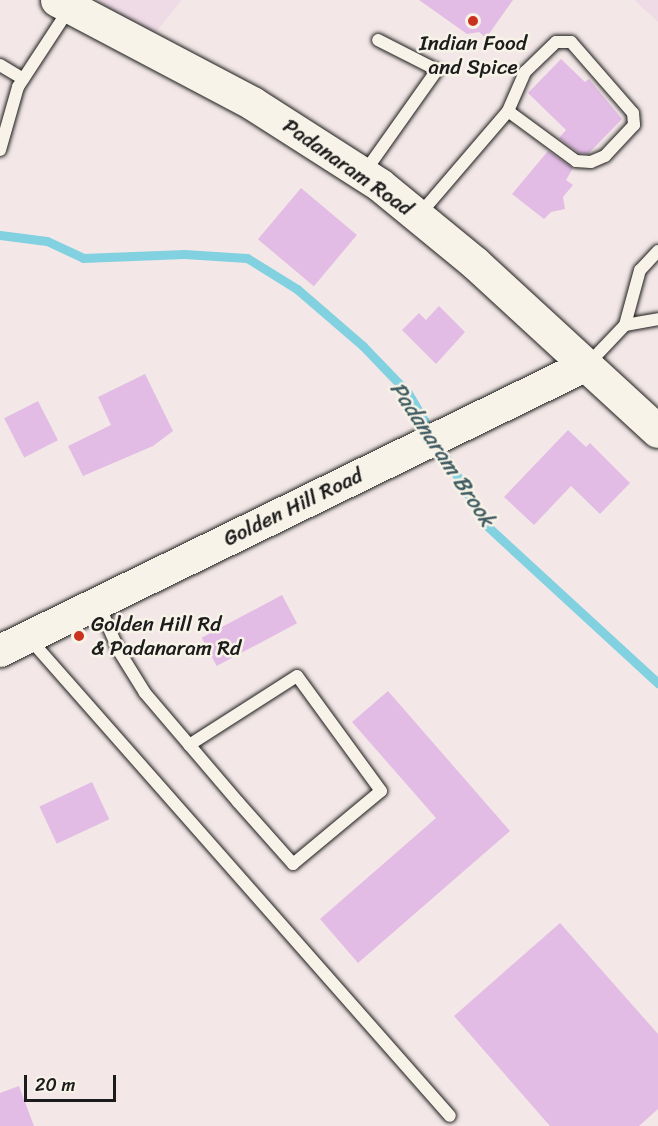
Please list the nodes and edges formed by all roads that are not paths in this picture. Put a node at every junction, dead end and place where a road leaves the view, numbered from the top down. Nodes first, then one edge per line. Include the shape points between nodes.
1 (63, 4) edge
2 (378, 40) dead end
3 (0, 65) edge
4 (23, 79) junction
5 (508, 111) junction
6 (0, 150) edge
7 (364, 174) junction
8 (418, 216) junction
9 (658, 251) edge
10 (658, 319) edge
11 (625, 326) junction
12 (587, 365) junction
13 (658, 431) edge
14 (97, 602) junction
15 (28, 636) junction
16 (0, 651) edge
17 (189, 745) junction
18 (450, 1116) dead end

1 - 4 lane
1 - 7 main road, Padanaram Road via 252,103
2 - 7 lane via 437,70
3 - 4 lane
4 - 6 lane
5 - 5 lane via 525,72 556,42 571,42 633,113 634,125 605,156 591,162 576,161
5 - 8 lane
7 - 8 main road, Padanaram Road
8 - 12 main road, Padanaram Road
9 - 11 lane via 639,270
10 - 11 lane
11 - 12 lane
12 - 13 main road, Padanaram Road
12 - 14 street, Golden Hill Road
14 - 15 street, Golden Hill Road
14 - 17 lane via 119,651 145,693
15 - 16 street, Golden Hill Road
15 - 18 lane
17 - 17 lane via 293,864 381,791 297,676

